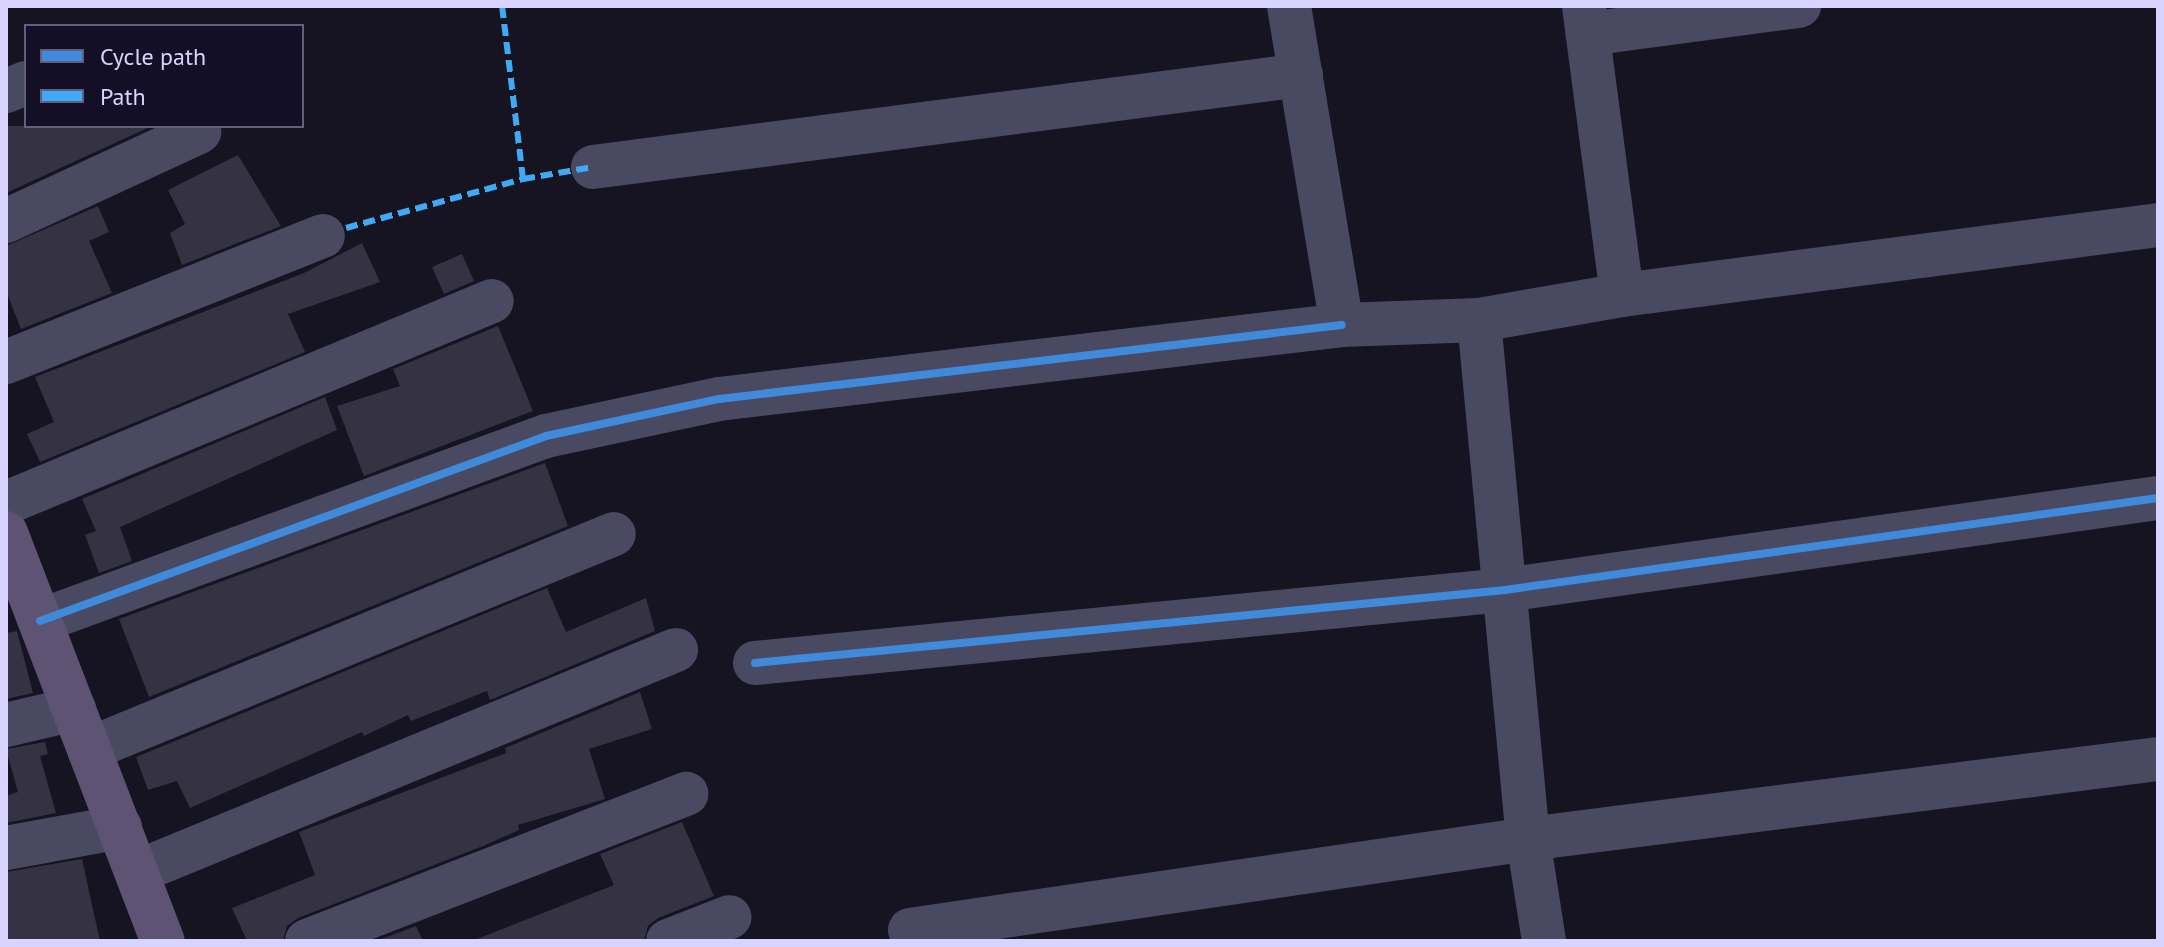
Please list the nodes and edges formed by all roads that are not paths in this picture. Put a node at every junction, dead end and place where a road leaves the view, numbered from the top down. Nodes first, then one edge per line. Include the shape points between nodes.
1 (1289, 6) edge
2 (1799, 6) edge
3 (1586, 20) edge
4 (1301, 75) junction
5 (199, 132) dead end
6 (593, 167) dead end
7 (6, 221) edge
8 (2158, 225) edge
9 (323, 236) dead end
10 (1622, 295) junction
11 (492, 301) dead end
12 (1479, 320) junction
13 (1342, 325) junction
14 (6, 362) edge
15 (2158, 498) edge
16 (6, 503) edge
17 (6, 533) edge
18 (614, 534) dead end
19 (1505, 590) junction
20 (40, 621) junction
21 (676, 650) dead end
22 (755, 663) dead end
23 (74, 709) junction
24 (6, 725) edge
25 (89, 749) junction
26 (2158, 759) edge
27 (686, 794) dead end
28 (120, 827) junction
29 (1528, 839) junction
30 (6, 848) edge
31 (137, 872) junction
32 (730, 917) dead end
33 (910, 930) dead end
34 (163, 941) edge
35 (307, 941) edge
36 (668, 941) edge
37 (1544, 941) edge

1 - 4 street
2 - 3 street
3 - 10 street
4 - 6 street
4 - 13 street
5 - 7 street
8 - 10 street
9 - 14 street
10 - 12 street
11 - 16 street
12 - 13 street
12 - 19 street
13 - 20 street via 719,399 546,436
15 - 19 street
17 - 20 main road
18 - 25 street
19 - 22 street
19 - 29 street
20 - 23 main road
21 - 31 street
23 - 24 street
23 - 25 main road
25 - 28 main road
26 - 29 street
27 - 35 street
28 - 30 street
28 - 31 main road
29 - 33 street
29 - 37 street
31 - 34 main road
32 - 36 street

